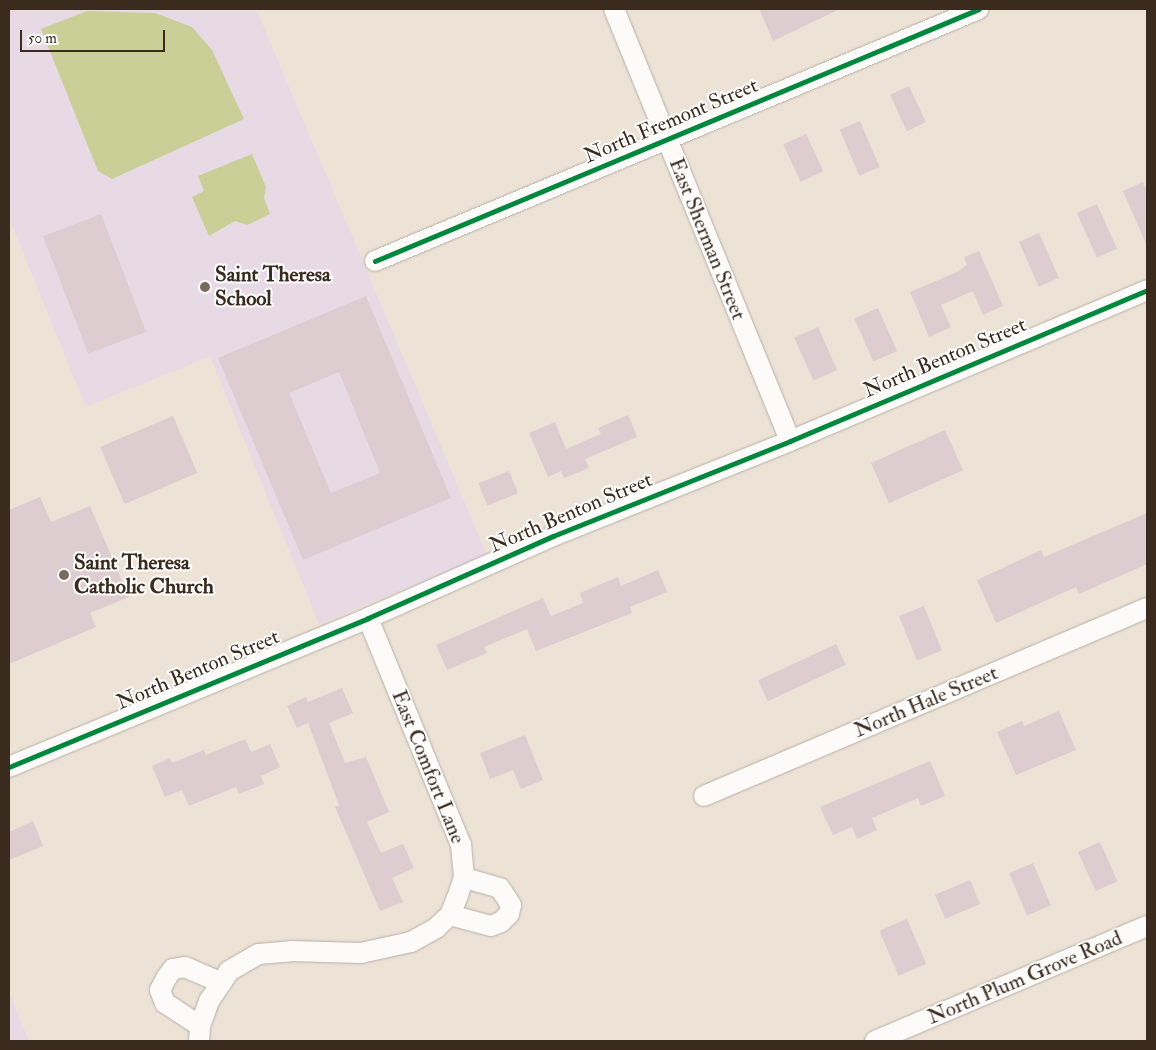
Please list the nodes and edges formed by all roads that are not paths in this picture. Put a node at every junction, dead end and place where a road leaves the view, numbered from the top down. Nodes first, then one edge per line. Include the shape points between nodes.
1 (614, 9) edge
2 (979, 9) edge
3 (666, 142) junction
4 (375, 261) dead end
5 (1147, 290) edge
6 (790, 441) junction
7 (1147, 608) edge
8 (368, 618) junction
9 (9, 767) edge
10 (704, 796) dead end
11 (464, 878) junction
12 (450, 915) junction
13 (1147, 926) edge
14 (222, 983) junction
15 (200, 1034) edge
16 (880, 1040) edge

1 - 3 street, East Sherman Street
2 - 3 street, North Fremont Street
3 - 4 street, North Fremont Street
3 - 6 street, East Sherman Street
5 - 6 street, North Benton Street
6 - 8 street, North Benton Street via 553,536
7 - 10 street, North Hale Street
8 - 9 street, North Benton Street
8 - 11 street, East Comfort Lane via 461,845
11 - 12 street
11 - 12 street via 500,888 511,905 509,914 490,926
12 - 14 street via 436,928 411,942 361,953 290,951 259,954 229,971
13 - 16 street, North Plum Grove Road
14 - 15 street via 209,1001
14 - 15 street via 184,967 173,969 160,990 165,1004

